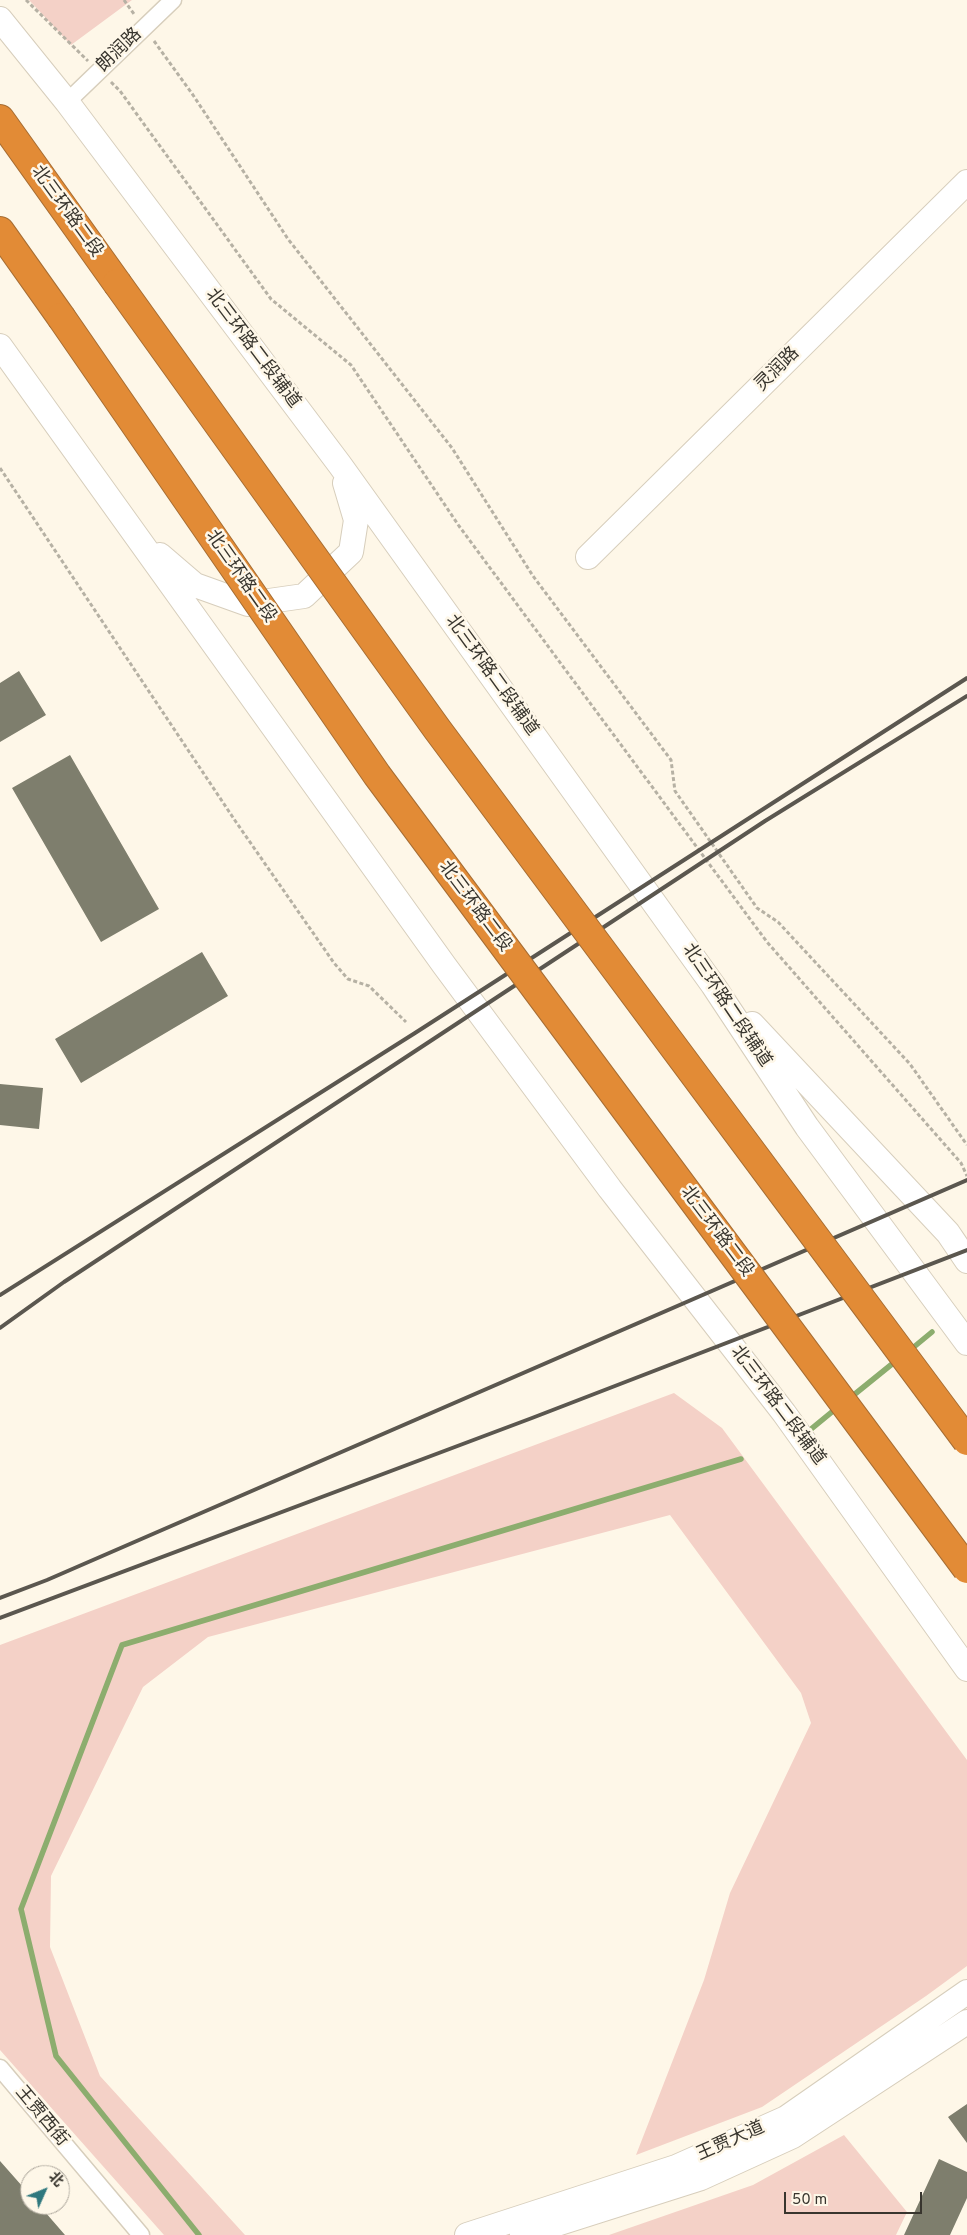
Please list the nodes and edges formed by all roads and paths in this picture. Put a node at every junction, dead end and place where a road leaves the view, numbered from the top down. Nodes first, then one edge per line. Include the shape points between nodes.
1 (26, 0) edge
2 (124, 0) edge
3 (173, 0) edge
4 (0, 19) edge
5 (144, 28) junction
6 (99, 71) junction
7 (67, 102) junction
8 (0, 119) edge
9 (967, 182) edge
10 (0, 231) edge
11 (0, 346) edge
12 (340, 465) junction
13 (0, 468) edge
14 (130, 530) junction
15 (588, 557) dead end
16 (714, 985) junction
17 (406, 1022) dead end
18 (967, 1145) edge
19 (967, 1176) edge
20 (967, 1261) edge
21 (967, 1343) edge
22 (967, 1441) edge
23 (967, 1569) edge
24 (967, 1669) edge
25 (967, 1992) edge
26 (967, 2022) edge
27 (0, 2068) edge
28 (141, 2235) edge
29 (467, 2235) edge
30 (522, 2235) edge

1 - 6 path
2 - 5 path
3 - 5 street, 朗润路
4 - 7 main road, 北三环路二段辅道
5 - 6 street, 朗润路
5 - 18 path via 193,95 288,239 452,448 533,576 670,760 675,791 757,908 778,922 910,1064
6 - 7 street, 朗润路
6 - 19 path via 120,92 271,299 350,365 459,526 767,942 954,1156
7 - 12 main road, 北三环路二段辅道
8 - 22 highway, 北三环路二段, bridge via 437,729
9 - 15 main road, 灵润路
10 - 23 highway, 北三环路二段, bridge via 377,775
11 - 14 main road, 北三环路二段辅道
12 - 14 main road via 356,520 351,552 304,596 248,604 195,586
12 - 16 main road, 北三环路二段辅道
13 - 17 path via 334,963 348,978 369,986
14 - 24 main road, 北三环路二段辅道 via 444,965 610,1190 784,1413
16 - 20 main road via 885,1163 948,1233
16 - 21 main road, 北三环路二段辅道 via 807,1127
25 - 29 main road, 王贾大道 via 786,2118 676,2167
26 - 30 main road, 王贾大道 via 793,2136 701,2178
27 - 28 street, 王贾西街

